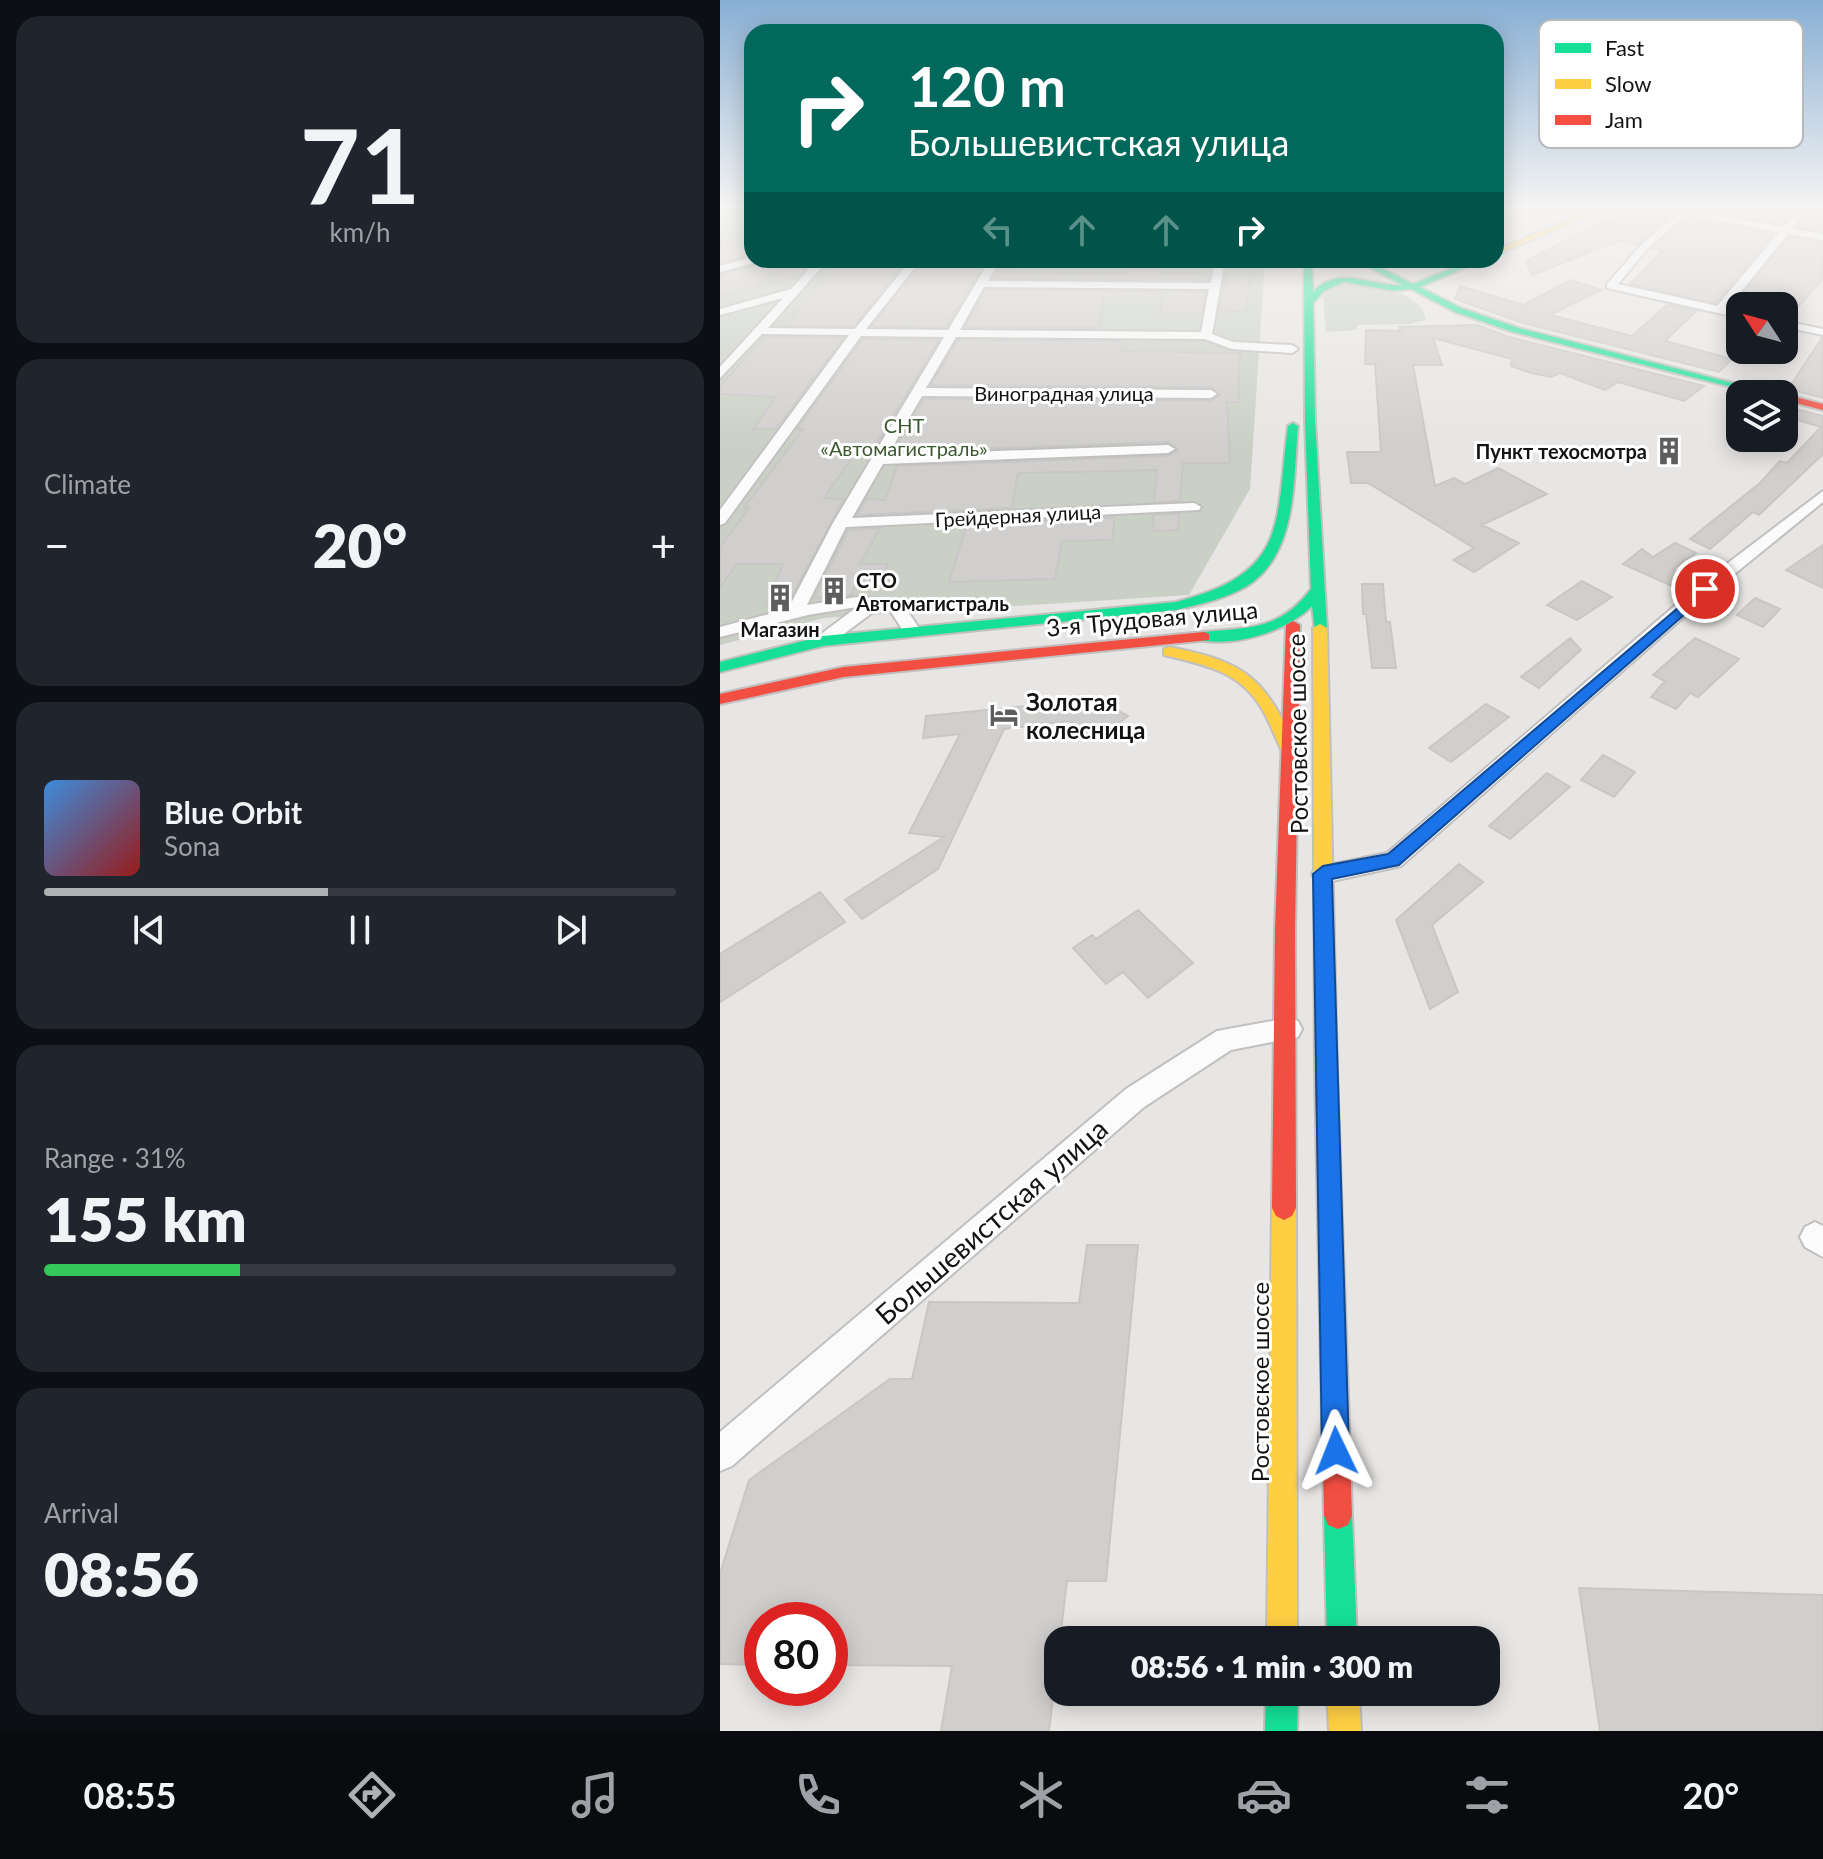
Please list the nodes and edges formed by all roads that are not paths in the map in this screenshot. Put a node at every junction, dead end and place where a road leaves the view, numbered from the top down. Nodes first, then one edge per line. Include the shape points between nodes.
1 (1215, 286) edge
2 (800, 287) edge
3 (894, 287) edge
4 (979, 287) edge
5 (1292, 287) edge
6 (1308, 287) edge
7 (1320, 287) edge
8 (1398, 287) edge
9 (1402, 287) edge
10 (1408, 287) edge
11 (1614, 287) edge
12 (1739, 287) edge
13 (1405, 288) junction
14 (797, 290) junction
15 (1308, 303) junction
16 (1719, 311) junction
17 (720, 312) edge
18 (1726, 312) edge
19 (1798, 327) edge
20 (762, 331) junction
21 (1823, 332) edge
22 (857, 333) junction
23 (949, 333) junction
24 (1206, 336) junction
25 (1292, 349) junction
26 (720, 374) edge
27 (1726, 383) edge
28 (1726, 388) edge
29 (918, 392) junction
30 (1211, 394) dead end
31 (1798, 403) edge
32 (1823, 409) edge
33 (1293, 426) junction
34 (1168, 449) dead end
35 (878, 460) junction
36 (1823, 495) edge
37 (1194, 507) dead end
38 (720, 520) edge
39 (841, 523) junction
40 (1293, 553) dead end
41 (1293, 585) dead end
42 (1318, 589) junction
43 (876, 602) junction
44 (1258, 612) dead end
45 (794, 613) junction
46 (1226, 614) dead end
47 (1293, 616) junction
48 (951, 627) junction
49 (912, 631) junction
50 (720, 632) edge
51 (823, 641) junction
52 (1321, 646) junction
53 (1076, 650) junction
54 (720, 667) edge
55 (720, 699) edge
56 (1290, 751) junction
57 (1323, 874) junction
58 (1328, 1026) junction
59 (1285, 1029) junction
60 (720, 1454) edge
61 (1282, 1626) edge
62 (1342, 1626) edge
63 (1282, 1706) edge
64 (1344, 1706) edge
65 (1281, 1731) edge
66 (1345, 1731) edge

1 - 24 street
2 - 14 street
3 - 22 street
4 - 23 street
5 - 25 main road
6 - 15 main road, Ростовское шоссе
7 - 15 main road
8 - 13 main road
9 - 13 main road
10 - 13 main road
11 - 16 street
12 - 16 street
13 - 27 main road via 1516,330
13 - 28 main road via 1509,334
14 - 17 street
14 - 20 street
15 - 42 main road, Ростовское шоссе
16 - 18 street
19 - 21 street
20 - 22 street
20 - 26 street
22 - 23 street
22 - 38 street
23 - 24 street
23 - 29 street
24 - 25 street via 1232,345
25 - 33 main road
29 - 30 street, Виноградная улица
29 - 35 street
31 - 32 main road
33 - 40 main road
33 - 48 main road via 1273,554 1246,582 1196,602
34 - 35 street
35 - 39 street
36 - 57 street via 1705,589 1393,860
37 - 39 street, Грейдерная улица
39 - 45 street
41 - 47 main road, Ростовское шоссе
42 - 47 main road
42 - 52 main road, Ростовское шоссе
43 - 45 street
43 - 49 street via 895,605
43 - 51 street
44 - 47 main road, 3-я Трудовая улица
45 - 50 street
46 - 48 main road, 3-я Трудовая улица
47 - 52 main road
47 - 53 main road, 3-я Трудовая улица via 1269,631
47 - 56 main road, Ростовское шоссе
48 - 49 main road
49 - 51 main road
51 - 54 main road
52 - 57 main road, Ростовское шоссе
53 - 55 main road, 3-я Трудовая улица via 844,672
53 - 56 main road via 1161,651 1229,666 1260,688
56 - 59 main road, Ростовское шоссе
57 - 58 main road, Ростовское шоссе
58 - 59 street, Большевистская улица
58 - 62 main road, Ростовское шоссе via 1328,1230
59 - 60 street, Большевистская улица via 1226,1039 1135,1098
59 - 61 main road, Ростовское шоссе
63 - 65 main road
64 - 66 main road

